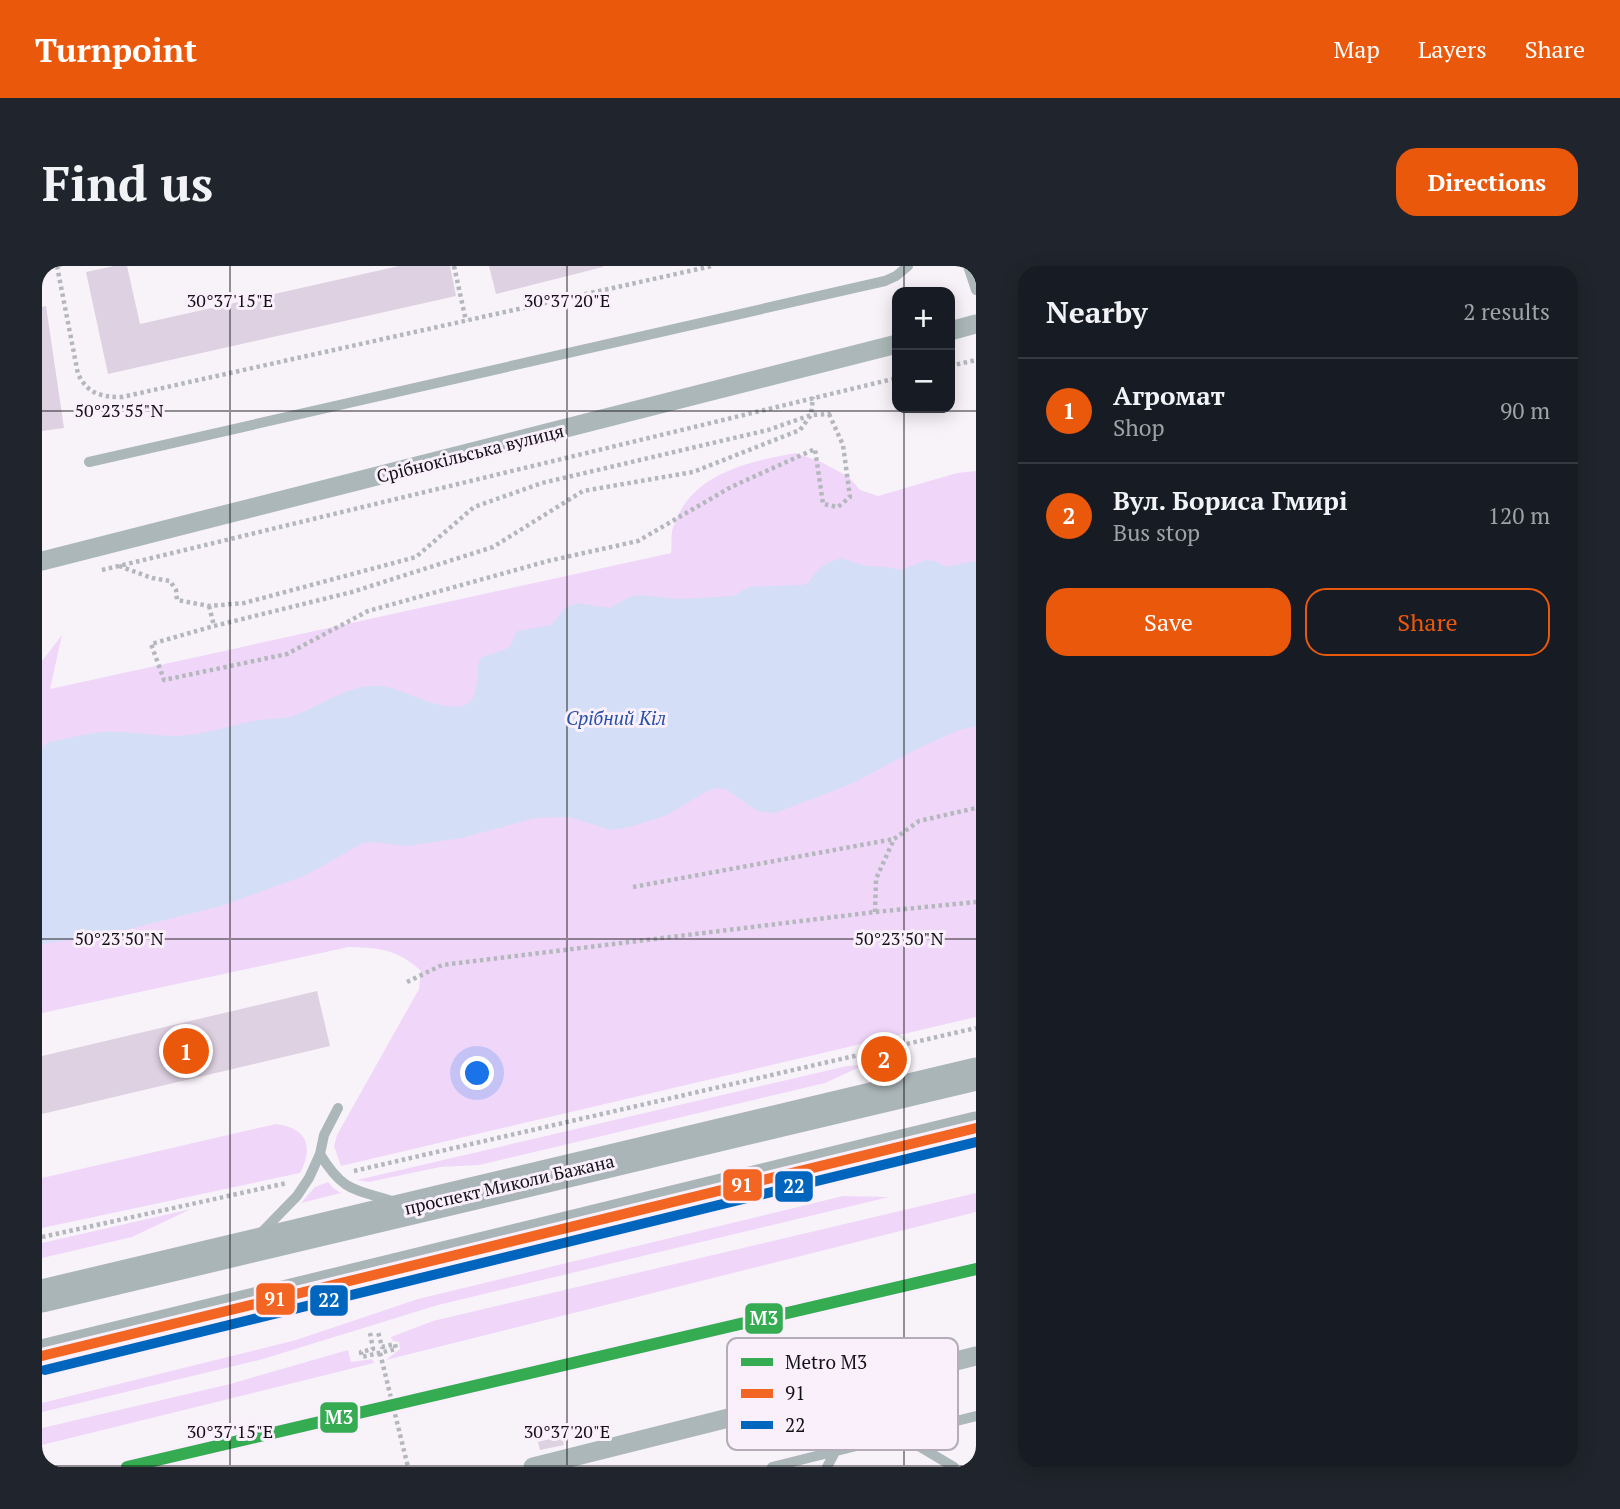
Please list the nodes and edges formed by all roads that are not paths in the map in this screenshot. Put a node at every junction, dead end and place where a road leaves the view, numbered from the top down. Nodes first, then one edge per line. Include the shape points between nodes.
1 (908, 266) edge
2 (968, 266) edge
3 (976, 290) edge
4 (976, 324) edge
5 (955, 330) edge
6 (892, 345) edge
7 (89, 462) dead end
8 (42, 561) edge
9 (976, 1074) edge
10 (338, 1108) dead end
11 (976, 1128) edge
12 (320, 1153) junction
13 (412, 1208) junction
14 (247, 1247) junction
15 (42, 1296) edge
16 (42, 1356) edge
17 (976, 1356) edge
18 (958, 1361) edge
19 (976, 1416) edge
20 (727, 1418) edge
21 (958, 1420) edge
22 (843, 1450) edge
23 (925, 1450) edge
24 (835, 1452) junction
25 (533, 1467) edge
26 (772, 1467) edge
27 (827, 1467) edge
28 (954, 1467) edge

1 - 7 lane via 885,281
2 - 3 lane
4 - 5 street
6 - 8 street, Срібнокільська вулиця
9 - 13 highway, проспект Миколи Бажана
10 - 12 lane
11 - 16 highway
12 - 13 lane via 333,1176 346,1186
12 - 14 lane via 297,1196
13 - 14 highway, проспект Миколи Бажана
14 - 15 highway, проспект Миколи Бажана
17 - 18 street
19 - 21 lane
20 - 25 street
22 - 24 lane
23 - 28 lane
24 - 26 lane
24 - 27 lane

